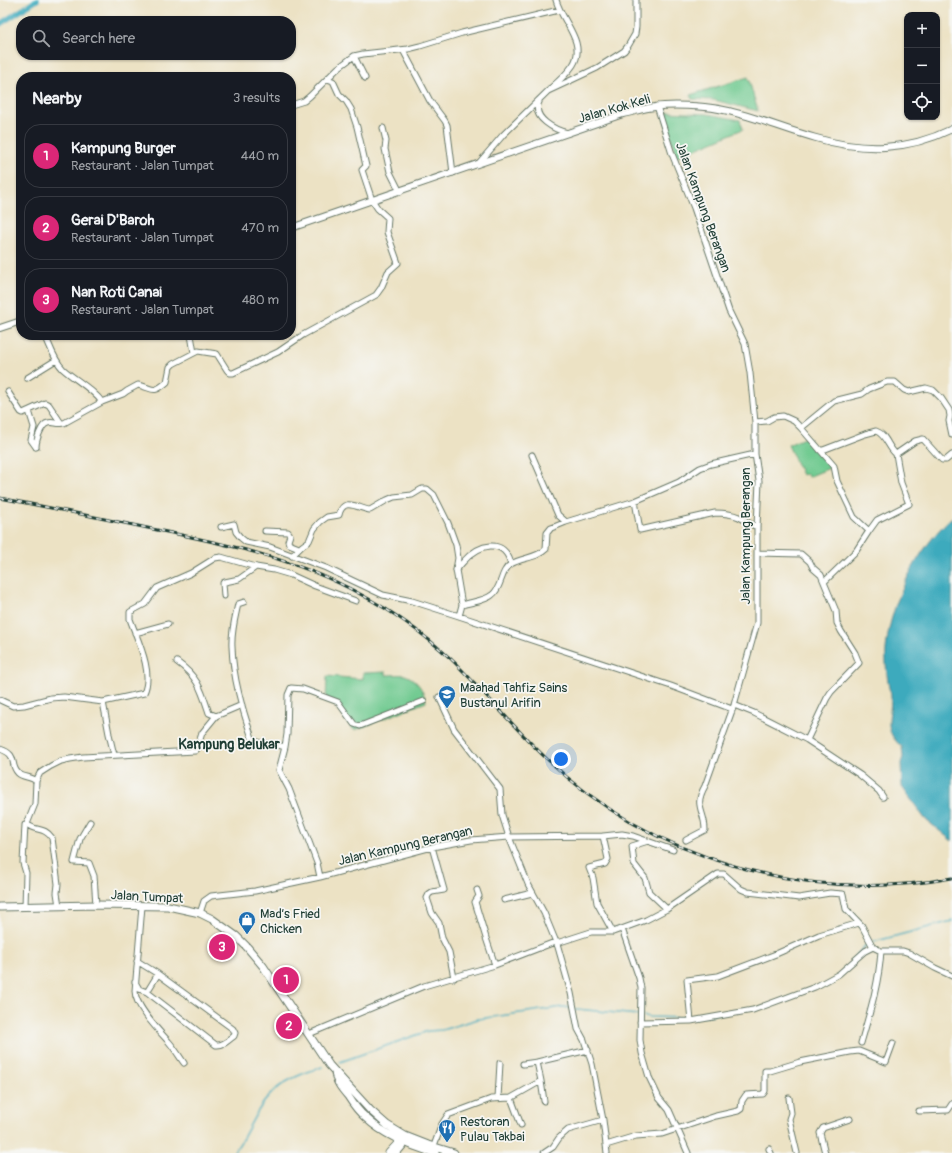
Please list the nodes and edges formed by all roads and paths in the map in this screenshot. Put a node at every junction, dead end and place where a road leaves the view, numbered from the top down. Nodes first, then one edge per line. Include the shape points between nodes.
1 (556, 0) edge
2 (636, 0) edge
3 (559, 10) junction
4 (403, 50) junction
5 (354, 56) junction
6 (365, 78) dead end
7 (326, 79) junction
8 (548, 91) junction
9 (540, 99) junction
10 (296, 103) edge
11 (657, 106) junction
12 (383, 128) dead end
13 (952, 129) edge
14 (568, 133) junction
15 (478, 164) junction
16 (453, 173) junction
17 (400, 192) junction
18 (372, 200) junction
19 (296, 226) edge
20 (16, 322) edge
21 (0, 328) edge
22 (47, 340) edge
23 (192, 340) edge
24 (194, 353) junction
25 (56, 360) junction
26 (27, 378) dead end
27 (8, 392) dead end
28 (102, 402) junction
29 (29, 410) junction
30 (951, 416) edge
31 (755, 422) junction
32 (64, 424) junction
33 (801, 428) junction
34 (952, 435) edge
35 (820, 450) junction
36 (755, 454) junction
37 (896, 454) junction
38 (532, 455) dead end
39 (952, 455) edge
40 (635, 501) junction
41 (566, 522) junction
42 (221, 527) dead end
43 (756, 527) junction
44 (265, 531) dead end
45 (869, 531) junction
46 (299, 548) junction
47 (757, 553) junction
48 (292, 556) junction
49 (511, 564) junction
50 (256, 567) junction
51 (456, 570) junction
52 (824, 582) junction
53 (224, 596) dead end
54 (356, 601) dead end
55 (244, 602) dead end
56 (462, 605) junction
57 (459, 616) junction
58 (168, 624) dead end
59 (135, 633) junction
60 (176, 662) dead end
61 (439, 697) dead end
62 (424, 701) dead end
63 (1, 702) edge
64 (103, 702) junction
65 (242, 705) junction
66 (733, 707) junction
67 (216, 716) junction
68 (807, 740) junction
69 (285, 747) junction
70 (0, 749) edge
71 (114, 755) junction
72 (36, 781) junction
73 (883, 797) dead end
74 (90, 822) dead end
75 (25, 826) dead end
76 (602, 836) junction
77 (509, 837) junction
78 (686, 840) dead end
79 (648, 841) junction
80 (432, 848) junction
81 (673, 850) dead end
82 (320, 877) junction
83 (477, 890) dead end
84 (532, 893) junction
85 (504, 900) dead end
86 (96, 905) junction
87 (25, 906) junction
88 (59, 906) junction
89 (142, 906) junction
90 (0, 907) edge
91 (667, 909) junction
92 (200, 913) junction
93 (859, 923) junction
94 (622, 929) junction
95 (613, 932) junction
96 (555, 942) junction
97 (871, 945) junction
98 (881, 951) junction
99 (137, 961) junction
100 (495, 965) junction
101 (158, 974) junction
102 (952, 976) edge
103 (454, 978) junction
104 (136, 982) junction
105 (147, 992) junction
106 (691, 1021) junction
107 (640, 1022) junction
108 (309, 1034) junction
109 (861, 1043) dead end
110 (893, 1044) dead end
111 (588, 1050) junction
112 (537, 1062) junction
113 (184, 1063) dead end
114 (500, 1063) dead end
115 (523, 1064) dead end
116 (541, 1081) junction
117 (498, 1098) junction
118 (511, 1098) junction
119 (789, 1098) dead end
120 (544, 1101) dead end
121 (952, 1104) edge
122 (919, 1111) dead end
123 (603, 1120) junction
124 (850, 1120) dead end
125 (521, 1125) dead end
126 (387, 1129) junction
127 (677, 1129) junction
128 (405, 1139) junction
129 (435, 1143) junction
130 (606, 1145) junction
131 (422, 1149) edge
132 (388, 1153) edge
133 (396, 1153) edge
134 (455, 1153) edge
135 (544, 1153) edge
136 (607, 1153) edge
137 (688, 1153) edge
138 (797, 1153) edge
139 (825, 1153) edge

1 - 3 street
2 - 8 street via 635,34 624,51 597,68
3 - 4 street via 468,31
3 - 8 street via 578,46 578,55 573,65
4 - 5 street
4 - 16 street via 430,101 445,120
5 - 6 street
5 - 7 street
7 - 10 street via 304,101
7 - 18 street via 334,81 339,94 351,109 365,160 366,166 362,170
8 - 9 street
9 - 14 street via 537,113 542,120
9 - 15 street via 503,134
11 - 13 street, Jalan Kok Keli via 719,109 815,138 851,146 876,148 927,140
11 - 14 street, Jalan Kok Keli via 623,114
11 - 31 street, Jalan Kampung Berangan via 729,311 745,344
12 - 17 street via 390,172
14 - 15 street, Jalan Kok Keli
15 - 16 street, Jalan Kok Keli
16 - 17 street, Jalan Kok Keli
17 - 18 street, Jalan Kok Keli
18 - 19 street, Jalan Kok Keli
18 - 24 street via 388,218 387,232 398,263 388,272 376,295 278,352 233,373 227,370 217,354 201,351
20 - 21 street
22 - 25 street
23 - 24 street
24 - 28 street via 173,364 167,382 157,389 150,390 138,385 124,394
25 - 26 street
25 - 28 street
27 - 29 street via 21,412
28 - 32 street
29 - 32 street via 45,403
29 - 32 street via 34,427 31,440 36,447 44,424
30 - 33 street via 941,398 933,390 926,388 909,392 895,382 887,382 862,394 834,401
30 - 34 street via 949,421
31 - 33 street via 783,416
31 - 36 street, Jalan Kampung Berangan
33 - 35 street
35 - 37 street via 876,431 882,434
35 - 45 street via 834,466 837,481 854,517
36 - 40 street via 700,468 679,482
36 - 43 street, Jalan Kampung Berangan via 759,481
37 - 39 street via 915,441 923,439 942,460
37 - 45 street via 901,483 909,504 877,520
38 - 41 street via 558,515
40 - 41 street
40 - 43 street via 640,530 715,513 738,517
41 - 49 street via 549,530 546,549 543,552
42 - 48 street via 234,524 236,532 246,542 270,547
43 - 47 street, Jalan Kampung Berangan
44 - 46 street via 288,532 288,542
45 - 52 street via 856,551
46 - 48 street
46 - 51 street via 309,541 317,526 326,518 339,516 340,509 345,506 354,505 370,510 394,497 412,495 427,489 434,495 455,540 458,558
47 - 52 street via 801,554 821,575
47 - 66 street, Jalan Kampung Berangan via 757,623
48 - 57 street via 326,568 383,595
49 - 51 street via 509,556 501,548 489,546 472,554
49 - 56 street via 490,597
50 - 53 street via 240,579 223,583
50 - 54 street via 292,575
50 - 59 street via 221,557 215,558 191,573 157,588 145,604 130,612
51 - 56 street
52 - 68 street via 841,631 855,653 858,663 831,692
55 - 65 street via 238,604 232,646 234,674
56 - 57 street
57 - 66 street
58 - 59 street
59 - 64 street via 146,664 146,689 144,693
60 - 67 street via 194,675 209,713
61 - 77 street via 454,729 500,789 502,815
62 - 69 street via 360,726 354,724 338,702 303,688 291,688 288,695
63 - 64 street via 13,706 64,697
64 - 71 street
65 - 67 street
65 - 69 street via 254,740 260,744 278,744
66 - 68 street via 754,713
66 - 78 street, Jalan Kampung Berangan via 700,796 705,830
67 - 71 street via 202,733 195,751
68 - 73 street via 860,775
69 - 82 street via 279,770 289,789
70 - 72 street via 12,756 19,774
71 - 72 street via 61,761 40,773
72 - 88 street via 35,804 26,824 49,833 52,838
74 - 86 street via 80,839 74,862 89,863 94,876
75 - 87 street
76 - 77 street, Jalan Kampung Berangan
76 - 79 street, Jalan Kampung Berangan via 628,834
76 - 95 street via 608,859 605,864 589,868 597,903
77 - 80 street, Jalan Kampung Berangan via 471,840
77 - 84 street
79 - 81 street, Jalan Kampung Berangan
79 - 91 street via 632,846 634,864 645,878 649,892
80 - 82 street, Jalan Kampung Berangan
80 - 103 street via 444,890 432,892 427,898 439,924
82 - 92 street, Jalan Kampung Berangan via 255,891 211,896 204,901
83 - 100 street via 479,896 475,902
84 - 85 street
84 - 96 street via 544,913
86 - 88 main road, Jalan Tumpat
86 - 89 main road, Jalan Tumpat
87 - 88 main road, Jalan Tumpat
87 - 90 main road, Jalan Tumpat
89 - 92 main road, Jalan Tumpat via 175,907
89 - 99 street
91 - 93 street via 718,874 724,874 748,892 799,898 830,893 843,894 846,910
91 - 94 street
92 - 108 main road, Jalan Tumpat via 224,927 247,947 263,966
93 - 97 street
93 - 106 street via 819,935 718,976 687,980
94 - 95 street
94 - 107 street via 641,988
95 - 96 street via 591,932
96 - 100 street
96 - 111 street via 565,969 578,1029
97 - 98 street
97 - 106 street via 839,974 815,987 753,1010
98 - 102 street via 909,953
98 - 109 street via 872,1005
99 - 101 street
99 - 104 street
100 - 103 street
101 - 105 street
101 - 105 street via 233,1029 234,1036 224,1044 216,1045
103 - 108 street via 424,986
104 - 105 street via 139,989
104 - 113 street via 135,996 138,1004
106 - 107 street
107 - 127 street via 642,1053 649,1077
108 - 126 main road, Jalan Tumpat via 335,1072 336,1080 358,1109 366,1118
110 - 127 street via 886,1062 859,1051 765,1071 763,1094 746,1096 738,1111
111 - 112 street
111 - 123 street
112 - 115 street
112 - 116 street
114 - 117 street
116 - 118 street
116 - 120 street
117 - 118 street
117 - 129 street via 448,1115
118 - 125 street
119 - 138 street via 789,1119
121 - 122 street via 948,1110
123 - 130 street
123 - 135 street via 568,1130
124 - 139 street via 820,1131
126 - 128 main road, Jalan Tumpat
126 - 129 main road
126 - 132 main road via 390,1142
127 - 130 street via 662,1134 636,1136
127 - 137 street
128 - 131 main road, Jalan Tumpat
128 - 132 main road
128 - 133 main road
129 - 134 main road
130 - 136 street
131 - 133 main road
131 - 134 main road, Jalan Tumpat

